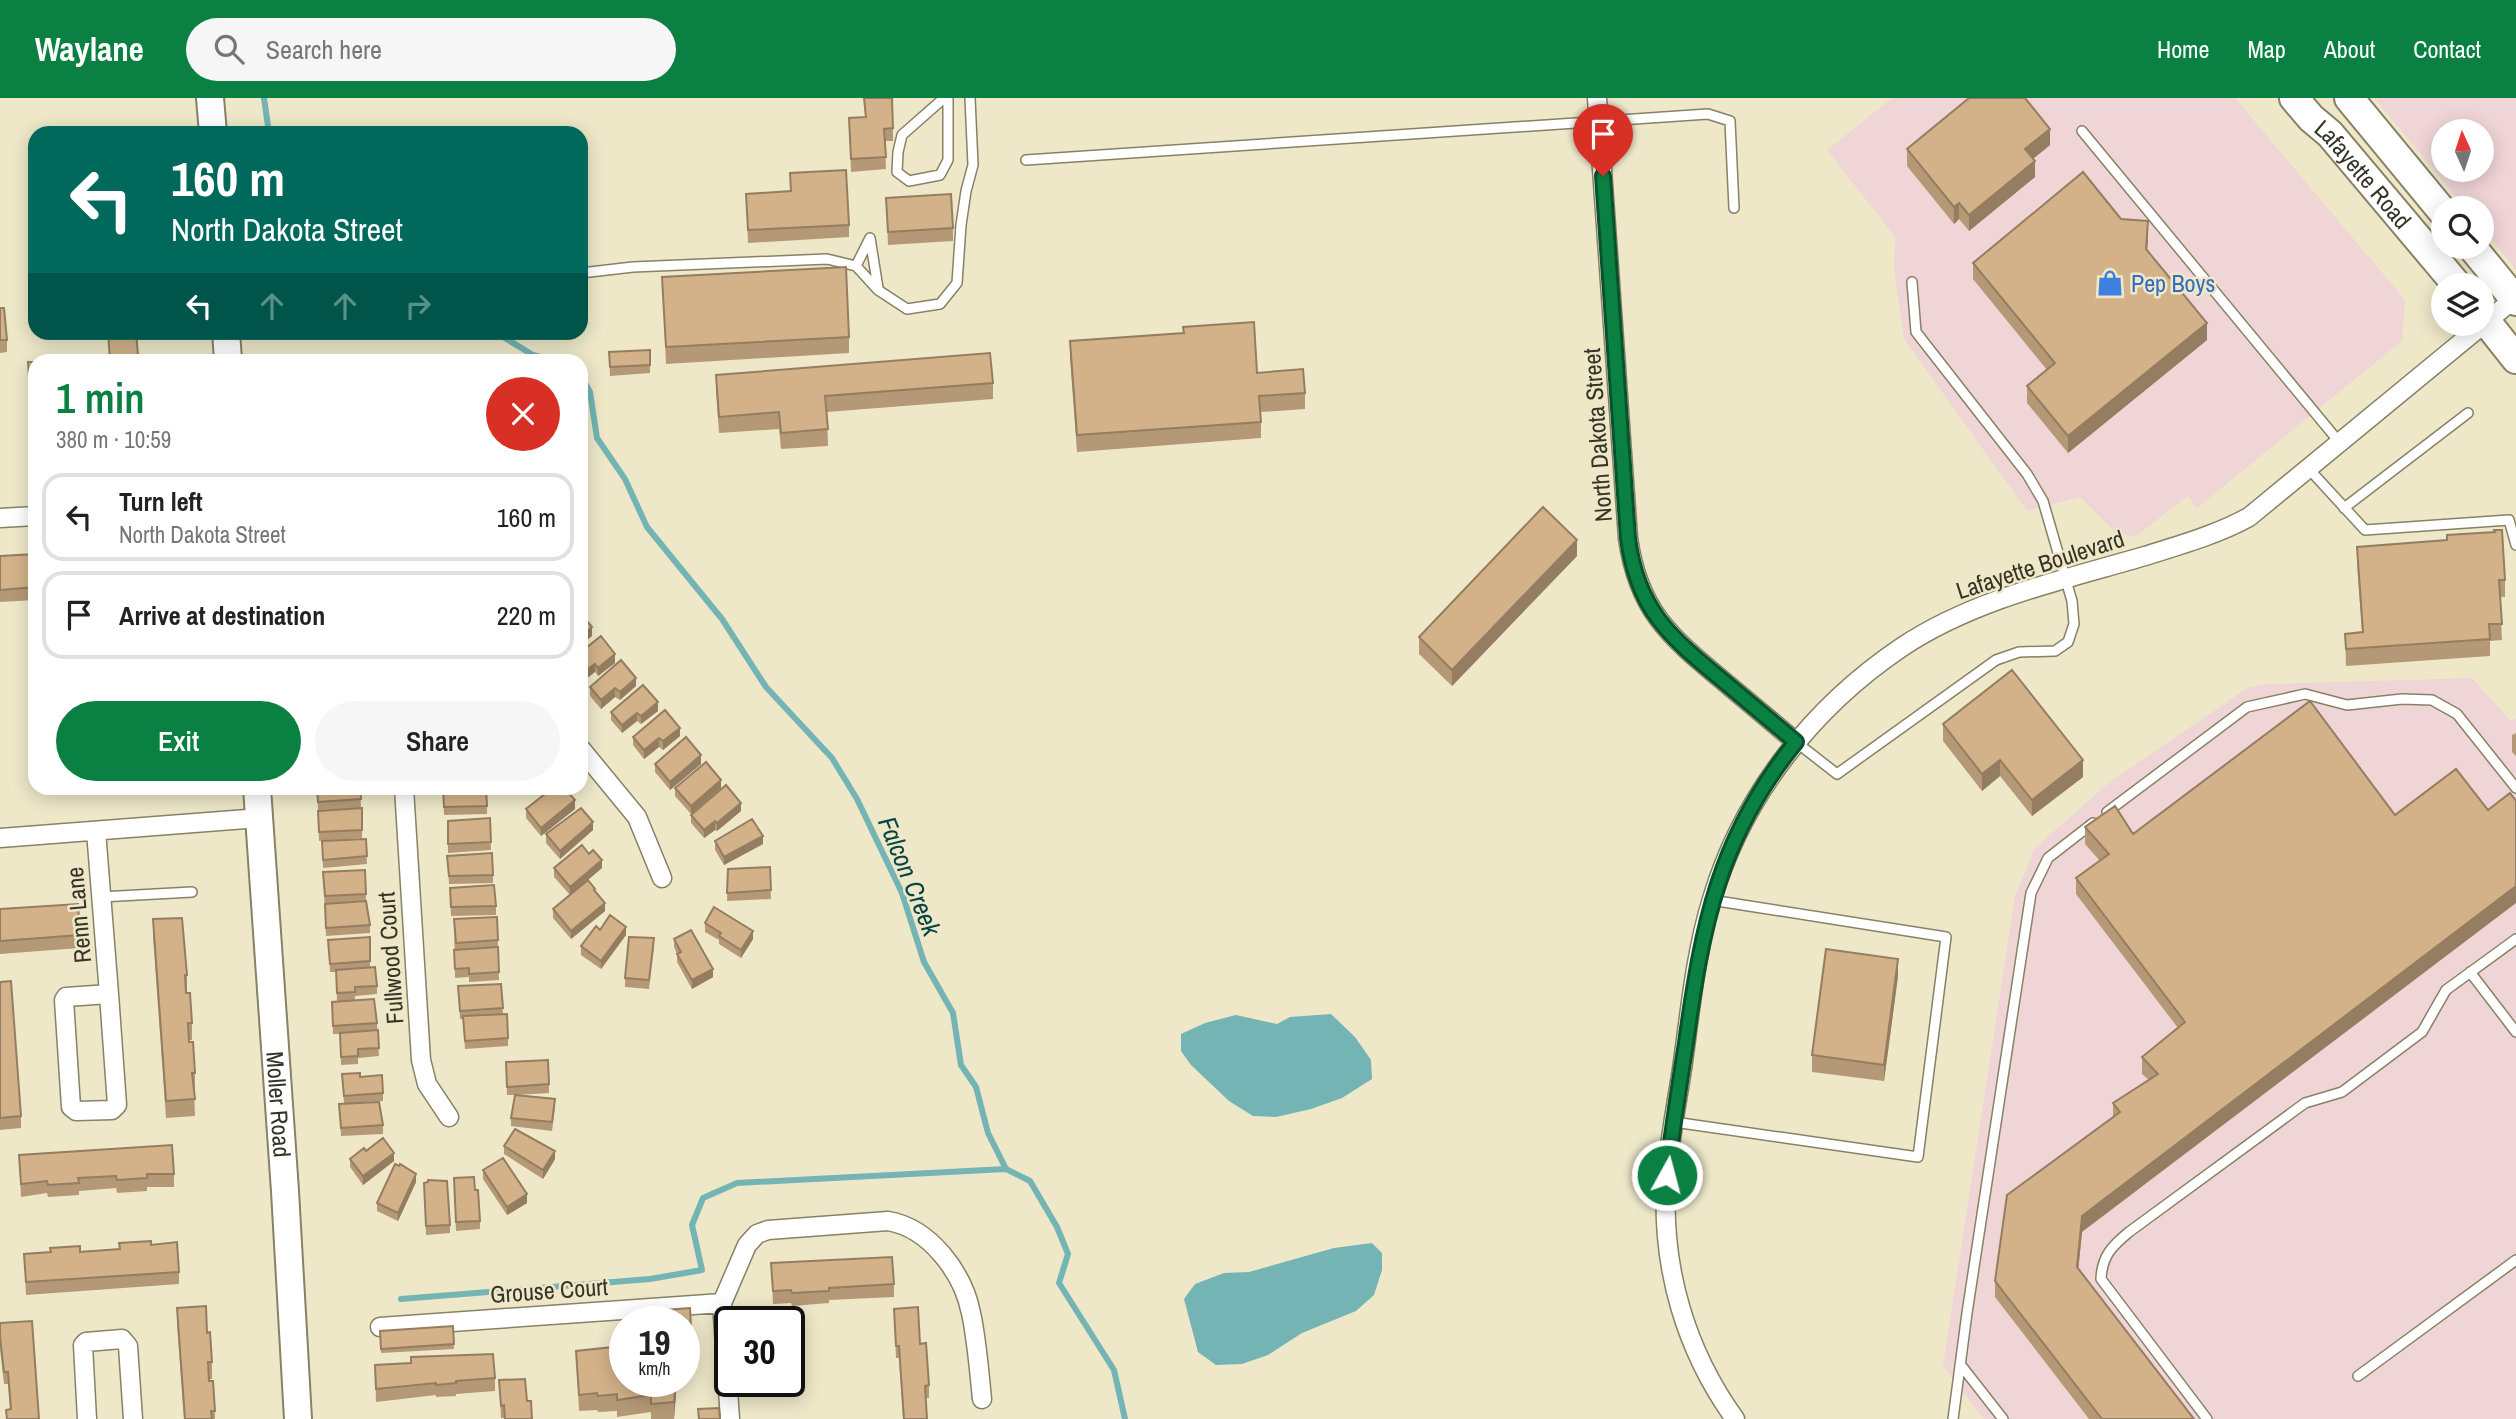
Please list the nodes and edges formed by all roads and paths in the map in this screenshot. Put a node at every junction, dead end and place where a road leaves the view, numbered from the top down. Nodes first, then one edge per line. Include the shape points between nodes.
1 (210, 98) edge
2 (946, 98) edge
3 (970, 98) edge
4 (1597, 98) edge
5 (2294, 98) edge
6 (2349, 98) edge
7 (1599, 120) junction
8 (212, 126) edge
9 (2082, 131) dead end
10 (1026, 160) dead end
11 (2431, 197) edge
12 (1734, 208) dead end
13 (2482, 259) edge
14 (856, 266) junction
15 (588, 272) edge
16 (2447, 273) edge
17 (1912, 282) dead end
18 (878, 290) junction
19 (2516, 299) edge
20 (2494, 313) edge
21 (2494, 332) edge
22 (2464, 336) edge
23 (2516, 359) edge
24 (2468, 413) dead end
25 (2340, 443) junction
26 (2308, 468) junction
27 (2344, 508) junction
28 (28, 517) edge
29 (0, 519) edge
30 (2516, 545) edge
31 (2066, 580) junction
32 (1796, 742) junction
33 (588, 758) edge
34 (2516, 788) edge
35 (257, 795) edge
36 (404, 795) edge
37 (259, 818) junction
38 (96, 831) junction
39 (0, 838) edge
40 (662, 878) dead end
41 (192, 892) dead end
42 (101, 897) junction
43 (1711, 900) junction
44 (2516, 939) edge
45 (2470, 972) junction
46 (109, 994) junction
47 (2516, 1032) edge
48 (449, 1117) dead end
49 (1674, 1122) junction
50 (2516, 1260) edge
51 (722, 1303) junction
52 (380, 1327) dead end
53 (1960, 1364) junction
54 (2358, 1376) dead end
55 (982, 1399) dead end
56 (87, 1419) edge
57 (134, 1419) edge
58 (298, 1419) edge
59 (730, 1419) edge
60 (1735, 1419) edge
61 (1953, 1419) edge
62 (2003, 1419) edge
63 (2207, 1419) edge

1 - 8 street
2 - 2 lane via 902,135 897,172 909,181 940,175 948,160
3 - 18 lane via 974,164 963,214 957,283 940,304 907,309
4 - 7 street, North Dakota Street
5 - 16 main road, Lafayette Road
6 - 11 main road, Lafayette Road
7 - 10 lane
7 - 12 lane via 1708,114 1730,121
7 - 32 street, North Dakota Street via 1628,538 1638,582 1653,613 1676,641
9 - 25 lane
13 - 19 main road
14 - 15 lane via 827,259
14 - 18 lane
14 - 18 lane via 870,238
17 - 31 lane via 1916,332 2027,474 2043,501
19 - 20 street, Lafayette Boulevard
21 - 23 main road
22 - 25 street, Lafayette Boulevard
24 - 27 lane
25 - 26 street, Lafayette Boulevard
26 - 27 lane
26 - 31 street, Lafayette Boulevard via 2237,523
27 - 30 lane via 2365,530 2509,520
28 - 29 street
31 - 32 street, Lafayette Boulevard via 1985,604 1905,645 1865,673
31 - 32 lane via 2074,624 2068,642 2055,650 2019,652 1996,660 1837,774
32 - 43 street, Lafayette Boulevard via 1742,825
33 - 40 street via 637,817
34 - 53 lane via 2457,713 2432,699 2347,705 2305,694 2247,707 2048,858 2031,893
35 - 37 street, Moller Road
36 - 48 street, Fullwood Court via 421,1060 427,1084
37 - 38 street, Renn Lane
37 - 58 street, Moller Road
38 - 39 street, Renn Lane
38 - 42 street, Renn Lane
41 - 42 lane
42 - 46 street, Renn Lane
43 - 49 street, Lafayette Boulevard
43 - 49 lane via 1947,937 1918,1157
44 - 45 lane
45 - 47 lane
45 - 63 lane via 2446,990 2422,1032 2342,1093 2305,1102 2129,1232 2102,1262 2101,1279
46 - 46 street, Renn Lane via 64,1000 71,1107 76,1111 112,1110 117,1105
49 - 60 street, Lafayette Boulevard via 1666,1211 1673,1277 1701,1362
50 - 54 lane
51 - 52 street, Grouse Court
51 - 55 street via 747,1245 763,1231 888,1222 905,1226 942,1254 968,1301
51 - 59 street
53 - 61 lane
53 - 62 lane
56 - 57 street via 83,1345 122,1339 128,1346

